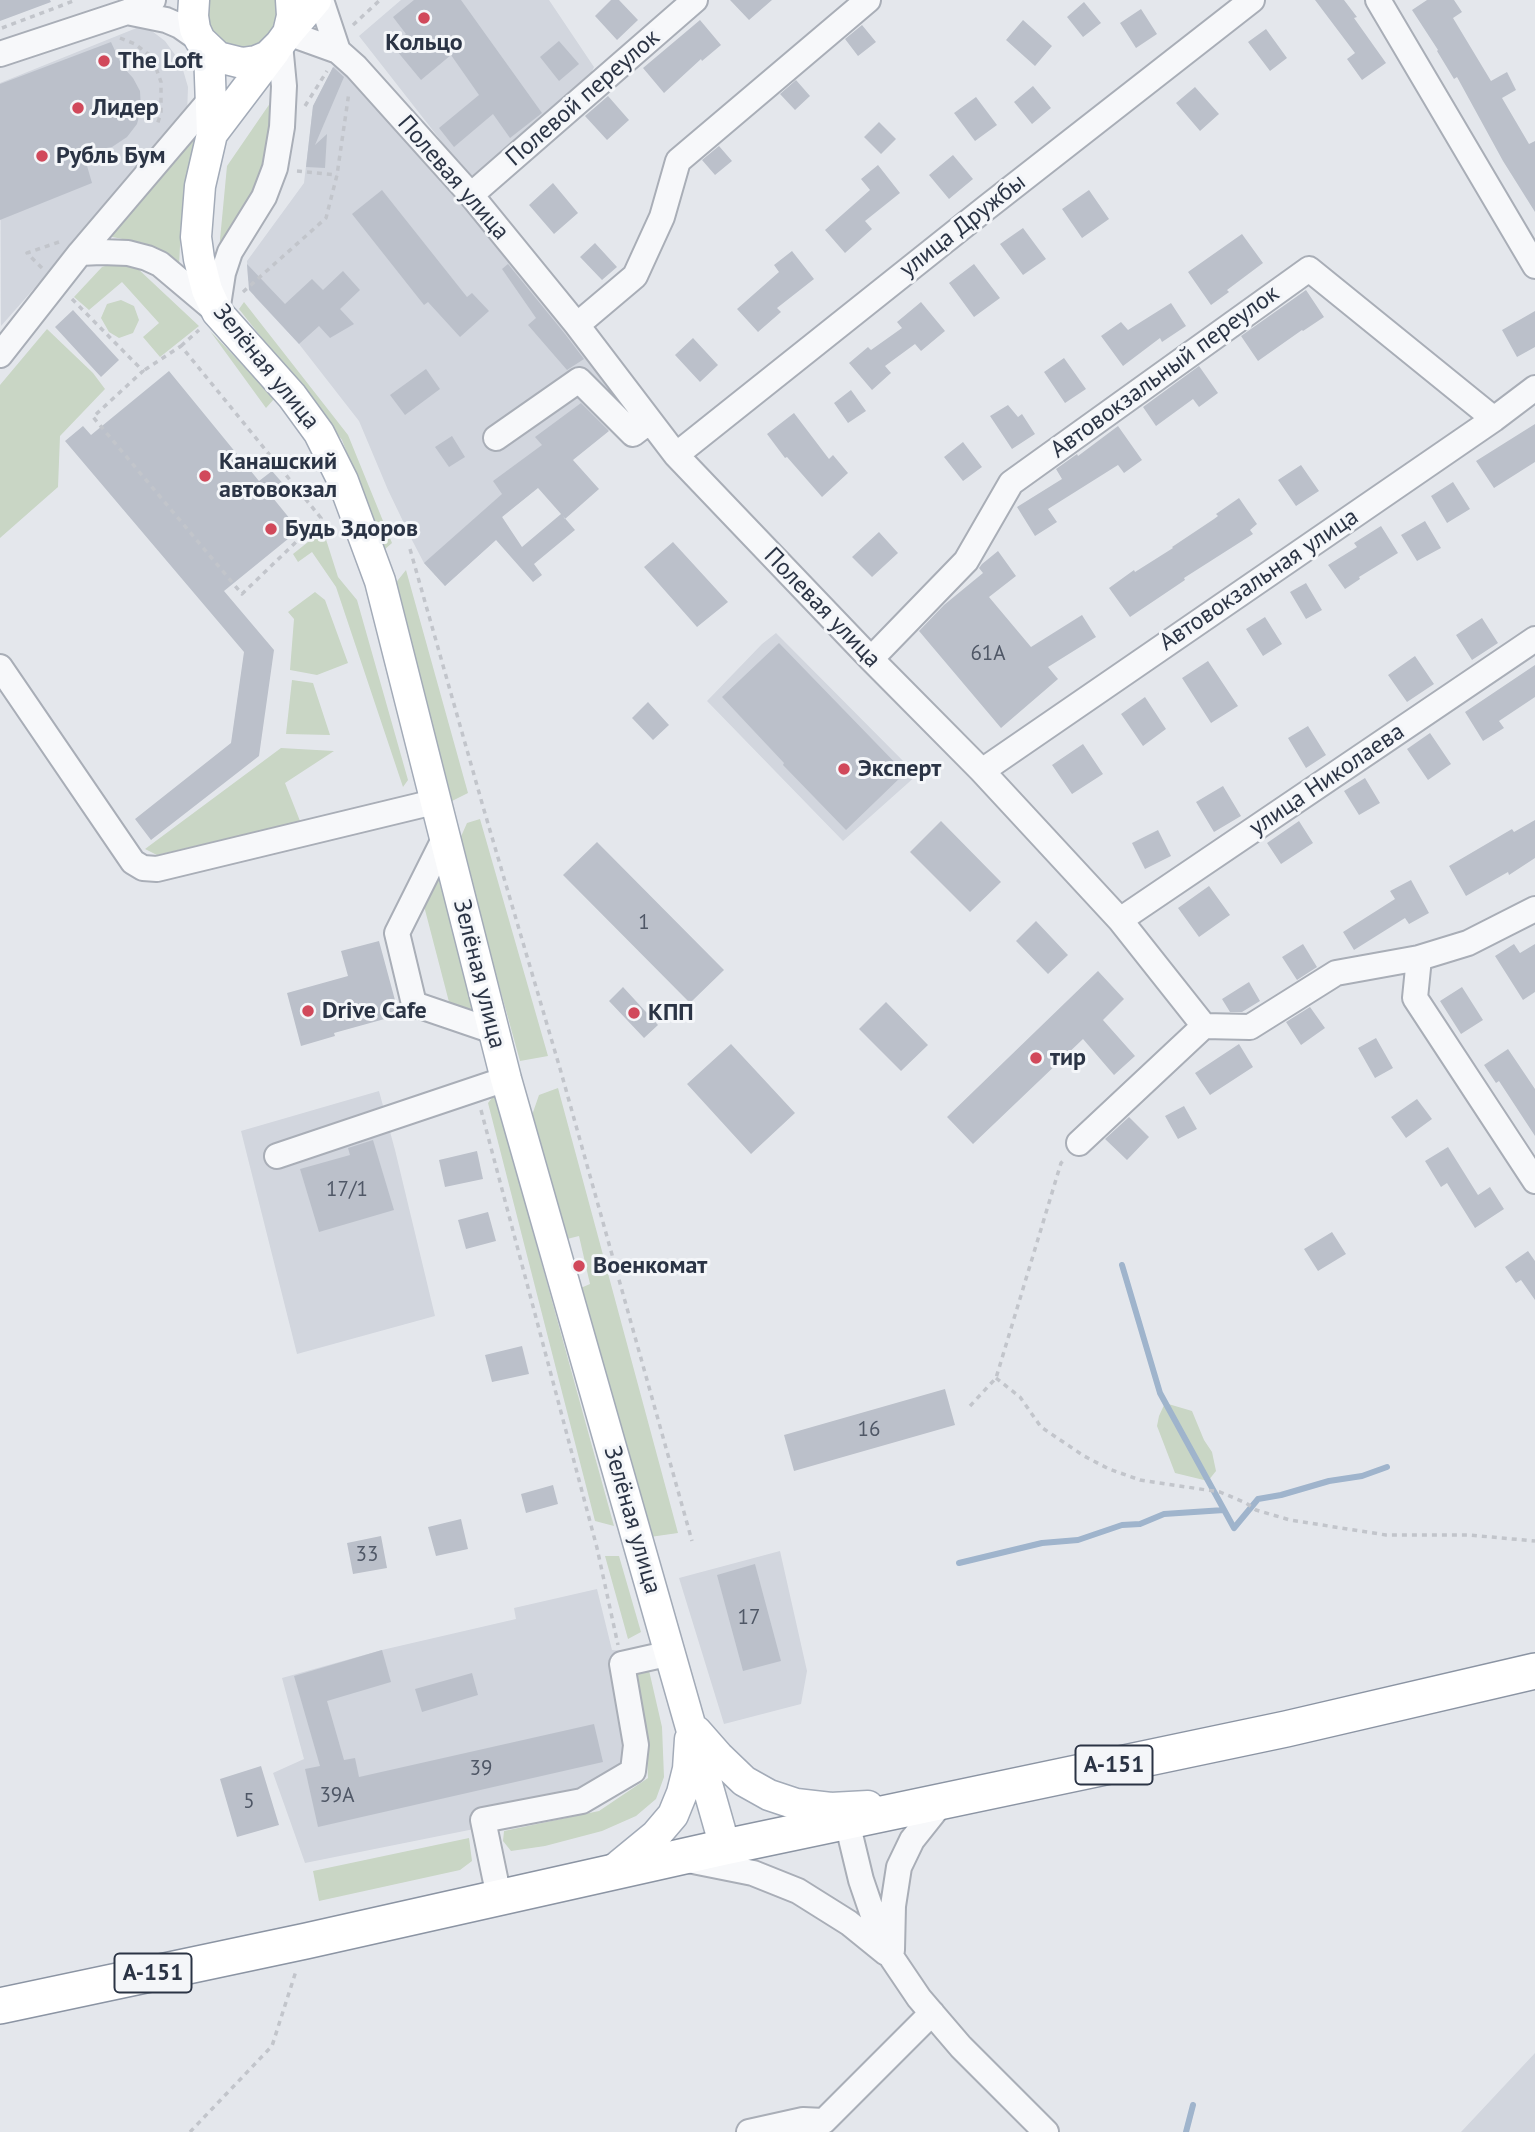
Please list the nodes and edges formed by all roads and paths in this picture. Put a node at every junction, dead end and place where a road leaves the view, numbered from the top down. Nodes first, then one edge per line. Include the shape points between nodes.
1 (76, 0) edge
2 (153, 0) edge
3 (194, 0) edge
4 (291, 0) edge
5 (316, 0) edge
6 (321, 0) edge
7 (380, 0) edge
8 (695, 0) edge
9 (868, 0) edge
10 (1378, 0) edge
11 (1239, 4) edge
12 (118, 15) junction
13 (354, 23) junction
14 (0, 28) edge
15 (284, 38) junction
16 (205, 45) junction
17 (0, 54) edge
18 (347, 59) junction
19 (211, 99) junction
20 (155, 133) dead end
21 (212, 135) junction
22 (297, 171) dead end
23 (337, 175) junction
24 (471, 195) junction
25 (73, 246) junction
26 (1535, 267) edge
27 (57, 283) junction
28 (243, 292) dead end
29 (217, 312) junction
30 (578, 326) junction
31 (0, 355) edge
32 (144, 371) junction
33 (1535, 388) edge
34 (1494, 419) junction
35 (650, 421) junction
36 (496, 438) dead end
37 (676, 455) junction
38 (410, 549) dead end
39 (1535, 639) edge
40 (871, 659) junction
41 (0, 667) edge
42 (982, 771) junction
43 (434, 802) junction
44 (444, 839) junction
45 (1535, 909) edge
46 (1120, 920) junction
47 (1419, 958) junction
48 (1204, 1026) junction
49 (493, 1031) junction
50 (506, 1079) junction
51 (476, 1089) junction
52 (1079, 1143) joint
53 (277, 1156) dead end
54 (1535, 1181) edge
55 (996, 1378) junction
56 (970, 1406) dead end
57 (692, 1541) dead end
58 (1535, 1541) edge
59 (671, 1653) junction
60 (622, 1664) junction
61 (1535, 1671) edge
62 (691, 1725) junction
63 (943, 1801) junction
64 (847, 1822) junction
65 (725, 1847) junction
66 (677, 1857) junction
67 (611, 1872) junction
68 (499, 1897) junction
69 (306, 1941) junction
70 (892, 1958) junction
71 (0, 2006) edge
72 (932, 2013) junction
73 (826, 2127) edge
74 (190, 2132) edge
75 (749, 2132) edge
76 (1046, 2132) edge

1 - 14 path
2 - 12 street
3 - 16 main road, Зелёная улица via 195,29
4 - 15 main road via 292,16
5 - 15 main road
6 - 18 street, Полевая улица
7 - 13 path
8 - 24 street, Полевой переулок
9 - 30 street via 678,161 662,217 635,276
10 - 26 street
11 - 37 street, улица Дружбы
12 - 16 street via 166,20
12 - 17 street
12 - 20 path via 116,37 152,57 161,82 161,113
13 - 18 path
13 - 18 path
15 - 16 main road via 268,56 242,63 218,57
15 - 18 street, Полевая улица
15 - 21 main road, Зелёная улица
15 - 29 street via 282,127 275,168 264,197 230,253
16 - 19 main road, Зелёная улица
18 - 23 path via 352,75
18 - 24 street, Полевая улица
19 - 21 main road, Зелёная улица
19 - 25 street
21 - 29 main road, Зелёная улица via 200,186 196,237 207,290
22 - 23 path
23 - 28 path via 326,218
24 - 30 street, Полевая улица
25 - 27 street
25 - 27 path via 27,253
25 - 29 street via 147,258
27 - 31 street
27 - 32 path
29 - 43 main road, Зелёная улица via 292,396 319,433 343,481 380,580
30 - 35 street, Полевая улица
32 - 32 path via 93,416 242,594 321,518 181,346
33 - 34 street, Автовокзальная улица
34 - 40 street, Автовокзальный переулок via 1309,269 1011,483 966,561
34 - 42 street, Автовокзальная улица
35 - 36 street via 633,434 579,380
35 - 37 street, Полевая улица
37 - 40 street, Полевая улица
38 - 57 path
39 - 46 street, улица Николаева
40 - 42 street, Полевая улица
41 - 43 street via 133,862 143,868 157,869
42 - 46 street, Полевая улица
43 - 44 main road, Зелёная улица
44 - 49 main road, Зелёная улица
44 - 49 street via 397,933 414,1004
45 - 47 street via 1468,943
46 - 48 street, Полевая улица
47 - 48 street via 1336,973 1250,1027
47 - 54 street via 1415,998
48 - 52 street
49 - 50 main road, Зелёная улица
50 - 51 street
50 - 59 main road, Зелёная улица
51 - 53 street
51 - 60 path via 597,1548
52 - 55 path via 1061,1163
55 - 56 path
55 - 58 path via 1020,1397 1041,1427 1084,1456 1140,1480 1220,1492 1290,1520 1387,1535
59 - 60 street
59 - 62 main road, Зелёная улица
60 - 68 street via 636,1745 633,1771 582,1801 483,1820
61 - 63 highway, А-151
62 - 63 main road via 744,1781 796,1804 831,1808
62 - 65 main road, Зелёная улица
62 - 67 main road via 688,1769 673,1815
63 - 64 highway, А-151
63 - 70 street via 912,1840 899,1867
64 - 65 highway, А-151
64 - 70 street via 861,1880
65 - 66 highway, А-151
66 - 67 highway, А-151
66 - 70 street via 752,1873 798,1891 849,1923
67 - 68 highway, А-151
68 - 69 highway, А-151
69 - 71 highway, А-151
69 - 74 path via 272,2046
70 - 72 street
72 - 73 street
72 - 76 street
73 - 75 street via 803,2120

